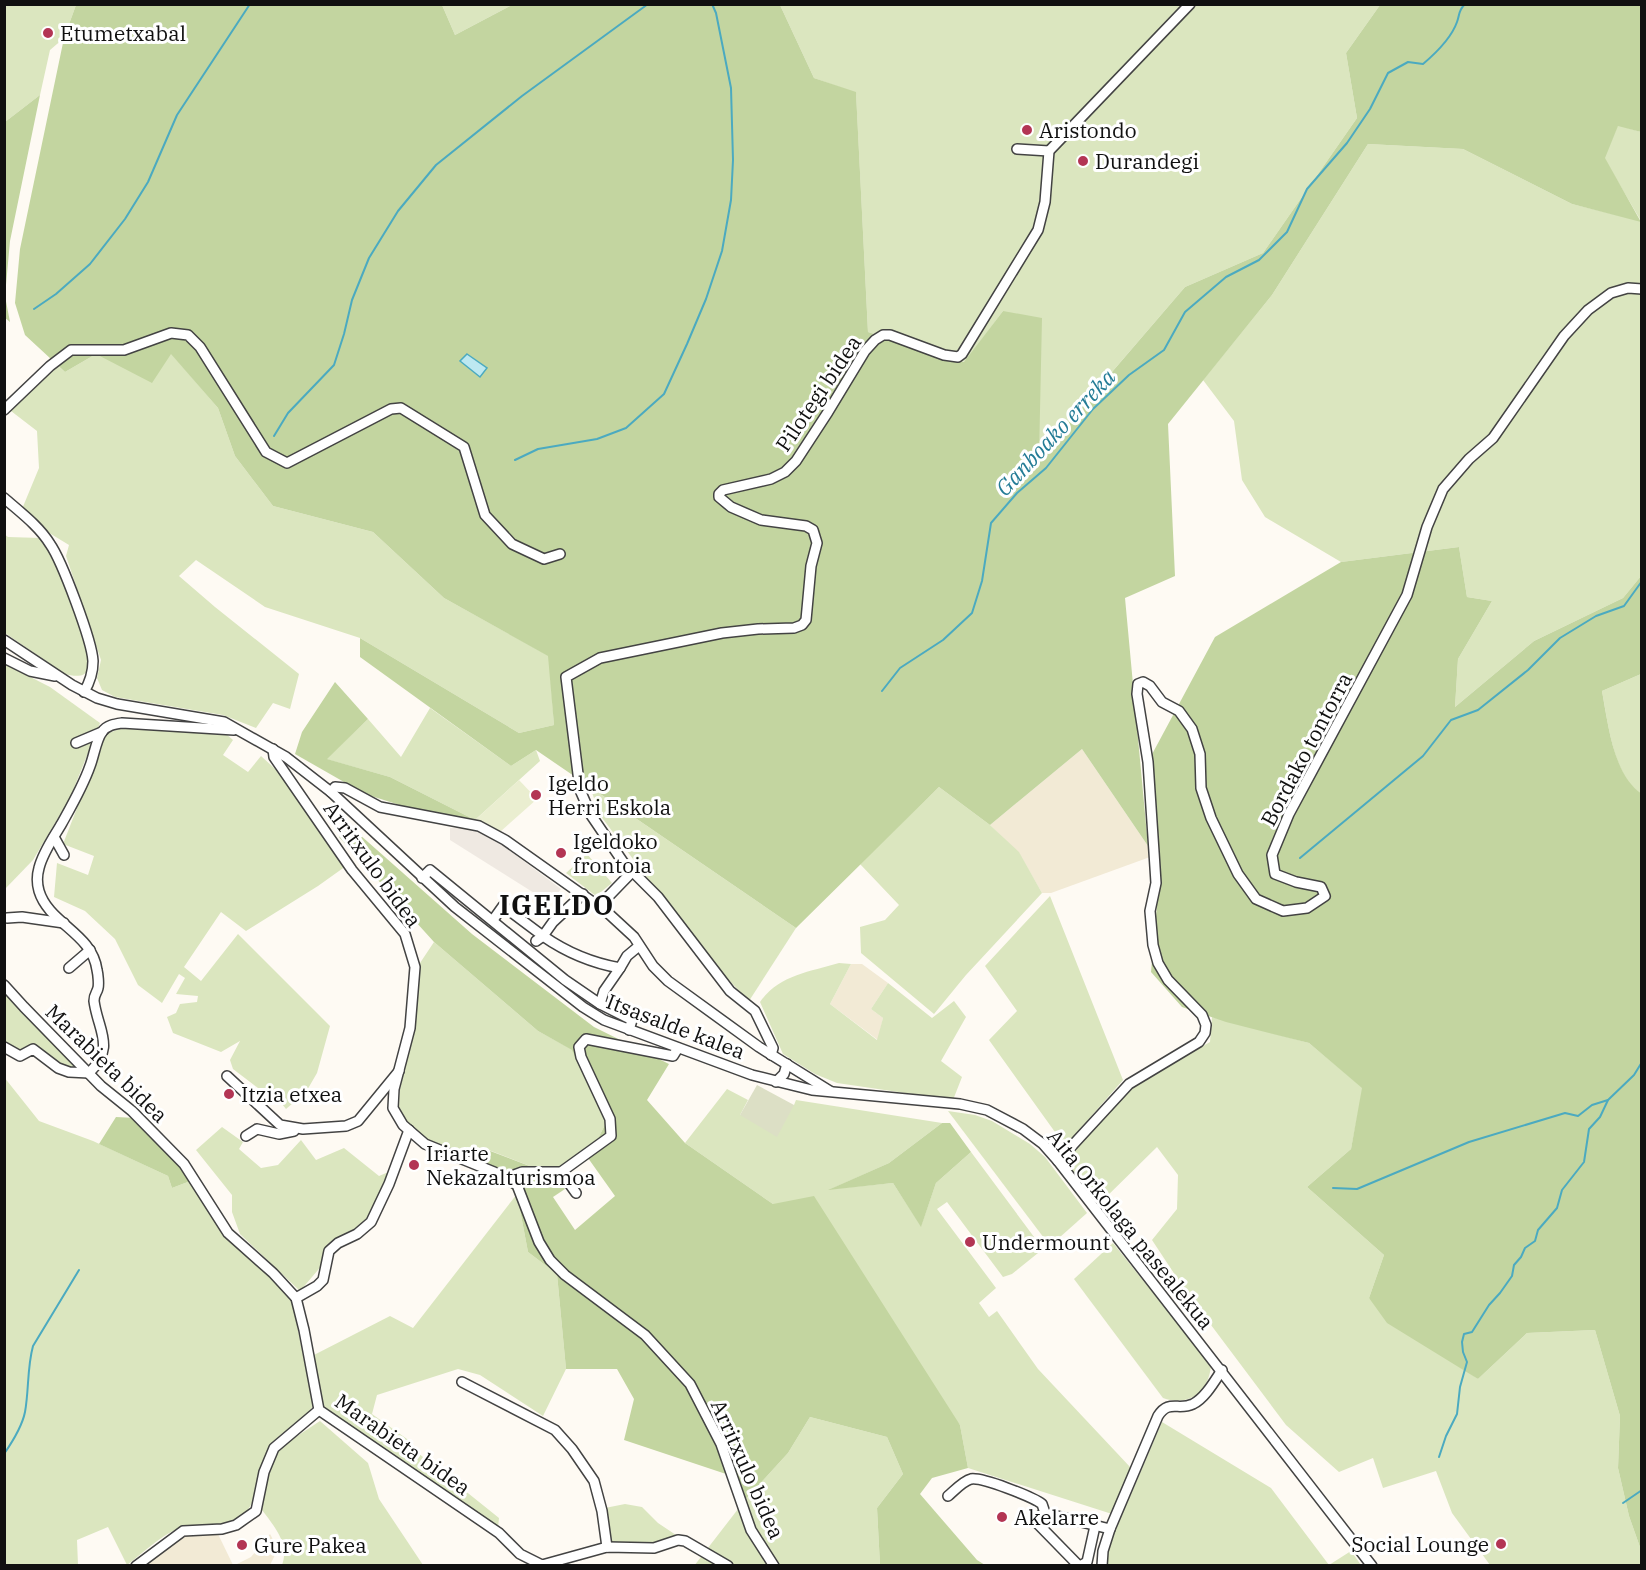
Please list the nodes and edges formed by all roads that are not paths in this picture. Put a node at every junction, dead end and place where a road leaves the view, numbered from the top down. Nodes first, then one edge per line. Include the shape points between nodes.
1 (1190, 4) edge
2 (1017, 149) dead end
3 (1049, 151) junction
4 (1641, 289) edge
5 (4, 410) edge
6 (4, 498) edge
7 (560, 554) dead end
8 (4, 640) edge
9 (4, 658) edge
10 (58, 676) junction
11 (84, 692) junction
12 (238, 730) junction
13 (102, 732) junction
14 (76, 743) dead end
15 (273, 749) junction
16 (332, 792) junction
17 (54, 837) junction
18 (64, 855) dead end
19 (632, 872) junction
20 (422, 878) junction
21 (583, 894) junction
22 (599, 906) junction
23 (7, 918) dead end
24 (493, 920) junction
25 (64, 923) junction
26 (539, 938) junction
27 (639, 946) junction
28 (90, 950) junction
29 (620, 968) junction
30 (69, 969) dead end
31 (4, 985) edge
32 (600, 1004) junction
33 (629, 1030) junction
34 (4, 1047) edge
35 (678, 1048) junction
36 (771, 1055) junction
37 (787, 1064) junction
38 (399, 1071) junction
39 (89, 1073) junction
40 (227, 1076) dead end
41 (776, 1082) junction
42 (833, 1093) junction
43 (303, 1129) junction
44 (409, 1130) junction
45 (246, 1136) dead end
46 (1058, 1161) junction
47 (561, 1172) junction
48 (506, 1178) junction
49 (576, 1193) dead end
50 (296, 1298) junction
51 (1222, 1370) junction
52 (462, 1382) dead end
53 (320, 1410) junction
54 (948, 1496) dead end
55 (1045, 1513) junction
56 (1095, 1526) junction
57 (1110, 1529) junction
58 (607, 1547) junction
59 (136, 1566) edge
60 (728, 1566) edge
61 (774, 1566) edge
62 (1079, 1566) edge
63 (1102, 1566) edge
64 (1372, 1566) edge

1 - 3 street
2 - 3 street
3 - 19 street, Pilotegi bidea via 1045,202 1038,230 962,354 944,355 883,335 866,351 796,461 785,472 719,494 744,514 806,525 816,535 809,604 802,625 722,633 600,658 566,677 580,790 591,815
4 - 46 street, Bordako tontorra via 1611,293 1588,310 1564,336 1493,438 1443,489 1427,526 1407,595 1289,814 1272,855 1275,874 1321,887 1324,896 1306,908 1283,911 1256,899 1238,874 1211,818 1201,788 1200,754 1192,729 1179,711 1162,702 1150,686 1138,684 1155,852 1156,883 1150,911 1153,945 1168,980 1202,1015 1205,1033 1199,1042 1129,1084
5 - 7 street via 71,350 124,350 171,333 188,335 200,347 266,452 287,463 401,408 464,447 485,516 512,544 544,559
6 - 11 street via 41,532 58,559 92,650 90,681
8 - 10 street, Itsasalde kalea
9 - 10 street via 36,673
10 - 11 street, Itsasalde kalea
11 - 12 street, Itsasalde kalea via 117,705 224,722
12 - 13 street via 123,723 108,726
12 - 15 street, Itsasalde kalea
13 - 14 street
13 - 17 street via 87,774
15 - 16 street, Itsasalde kalea
15 - 38 street, Arritxulo bidea via 274,757 352,870 405,934 415,967 410,1028
16 - 20 street, Itsasalde kalea
16 - 21 street, Aita Orkolaga pasealekua via 340,786 380,807 479,826
17 - 18 street
17 - 25 street via 39,868 39,890 51,911
19 - 22 street
19 - 36 street via 658,897 730,991 755,1011 773,1048
20 - 24 street via 429,870
20 - 33 street, Itsasalde kalea via 583,1007
21 - 22 street, Aita Orkolaga pasealekua
21 - 26 street
22 - 27 street, Aita Orkolaga pasealekua
23 - 25 street
24 - 26 street via 503,906
24 - 32 street
25 - 28 street
26 - 29 street
27 - 29 street
27 - 36 street, Aita Orkolaga pasealekua via 668,981
28 - 30 street
28 - 39 street via 97,968 98,988 94,994 105,1044 103,1054
29 - 32 street
31 - 39 street, Marabieta bidea
32 - 33 street via 632,1020
33 - 35 street, Itsasalde kalea
34 - 39 street via 20,1056 33,1049 58,1068
35 - 41 street, Itsasalde kalea
35 - 47 street via 673,1056 586,1039 579,1047 581,1057 610,1119 611,1136
36 - 37 street, Aita Orkolaga pasealekua
37 - 41 street
37 - 42 street, Aita Orkolaga pasealekua
38 - 43 street via 358,1121 346,1126
38 - 44 street, Arritxulo bidea via 393,1108
39 - 50 street, Marabieta bidea via 184,1164 228,1233
40 - 43 street via 280,1125
41 - 42 street, Itsasalde kalea
42 - 46 street, Aita Orkolaga pasealekua via 960,1104 987,1110 1023,1129
43 - 45 street via 279,1134 257,1129
44 - 48 street, Arritxulo bidea via 425,1144
44 - 50 street via 371,1222 330,1251 323,1280
46 - 51 street, Aita Orkolaga pasealekua
47 - 48 street via 522,1172
47 - 49 street
48 - 61 street, Arritxulo bidea via 517,1185 550,1260 645,1335 690,1384 721,1444 751,1530
50 - 53 street, Marabieta bidea
51 - 57 street via 1196,1403 1162,1410
51 - 64 street, Aita Orkolaga pasealekua
52 - 58 street via 555,1430 594,1481
53 - 58 street, Marabieta bidea via 499,1533 527,1558 542,1565
53 - 59 street via 274,1448 264,1472 256,1511 236,1525 222,1529 183,1531
54 - 55 street via 975,1479 1024,1494 1042,1504
55 - 56 street
55 - 62 street via 1038,1524
56 - 57 street
56 - 62 street via 1087,1562
57 - 63 street
58 - 60 street, Marabieta bidea via 654,1548 686,1541

